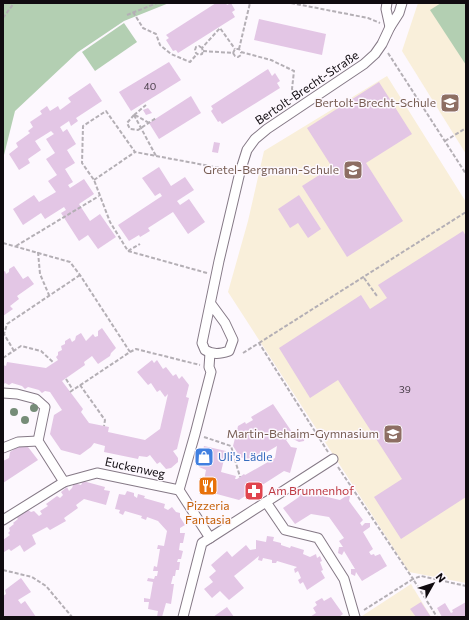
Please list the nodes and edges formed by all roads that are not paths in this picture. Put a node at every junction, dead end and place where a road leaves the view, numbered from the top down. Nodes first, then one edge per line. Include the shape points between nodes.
1 (387, 3) edge
2 (402, 3) edge
3 (390, 27) junction
4 (211, 304) junction
5 (210, 353) junction
6 (3, 393) edge
7 (38, 441) junction
8 (3, 448) edge
9 (332, 459) road end
10 (64, 482) junction
11 (179, 490) junction
12 (266, 502) junction
13 (3, 520) edge
14 (210, 538) junction
15 (354, 616) edge
16 (183, 617) edge

1 - 3 street
2 - 3 street, Bertolt-Brecht-Straße
3 - 4 street, Bertolt-Brecht-Straße via 375,54 364,64 255,139 247,150
4 - 5 street, Bertolt-Brecht-Straße via 202,343 205,350
4 - 5 street via 225,323 233,340 228,351 220,354
5 - 11 street, Euckenweg via 211,372
6 - 7 street via 36,399 45,407
7 - 8 street via 18,442
7 - 10 street
9 - 12 street
10 - 11 street, Euckenweg via 97,473
10 - 13 street, Euckenweg
11 - 14 street, Euckenweg
12 - 14 street
12 - 15 street via 284,530 318,538 344,579
14 - 16 street via 202,542

